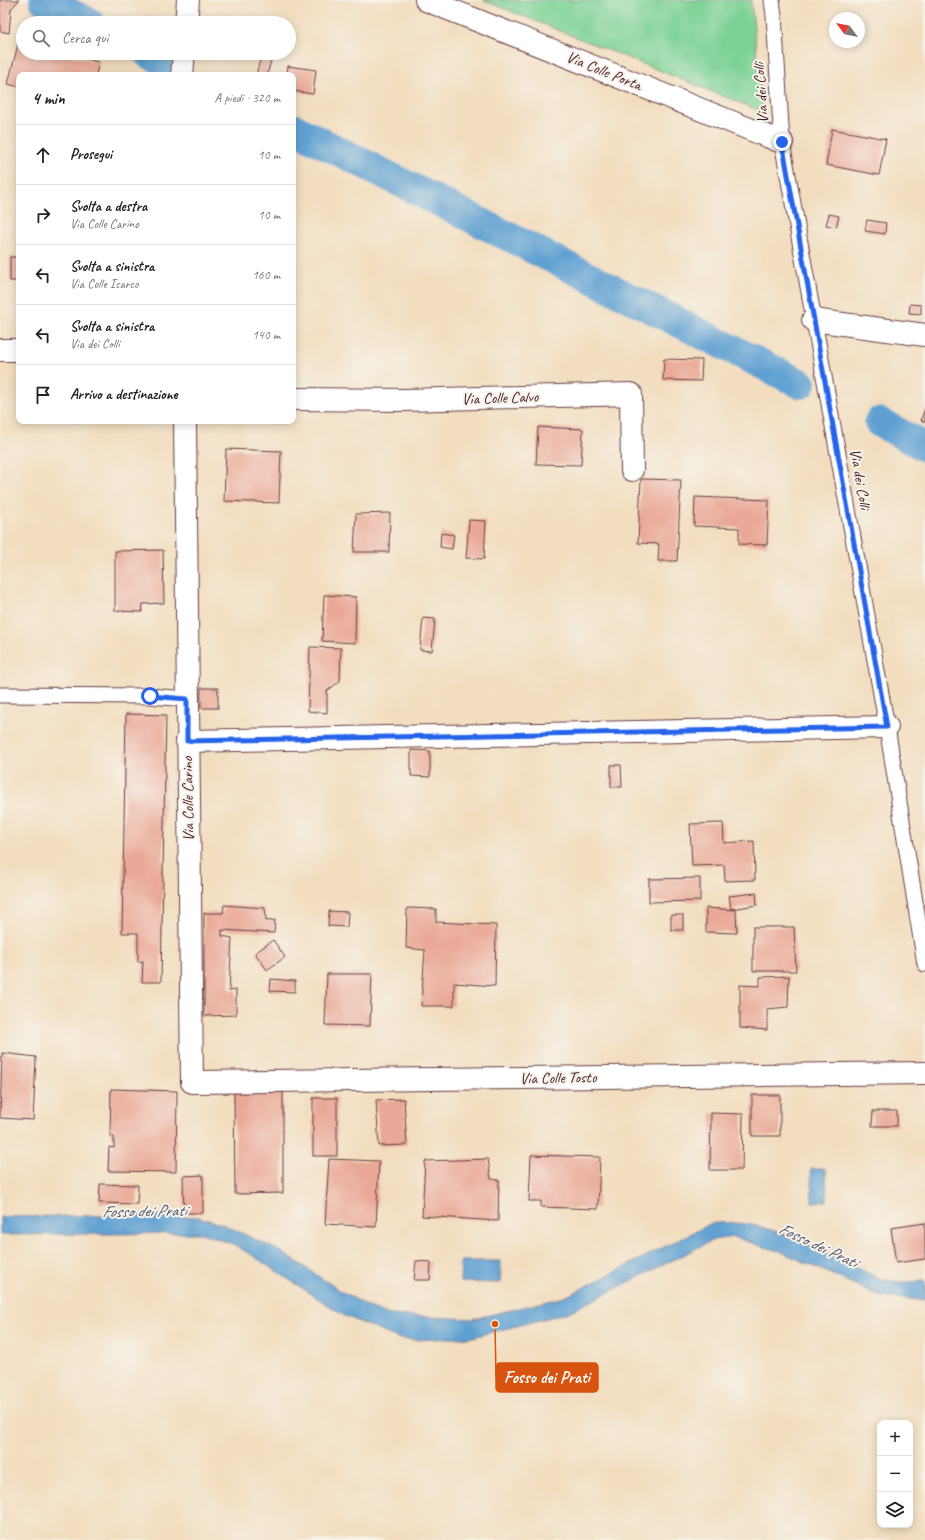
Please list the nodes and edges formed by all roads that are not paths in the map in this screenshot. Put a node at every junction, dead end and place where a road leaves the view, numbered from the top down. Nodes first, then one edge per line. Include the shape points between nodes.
1 (188, 0) edge
2 (426, 0) edge
3 (772, 0) edge
4 (187, 16) edge
5 (183, 60) edge
6 (182, 72) edge
7 (782, 142) junction
8 (813, 320) junction
9 (925, 335) edge
10 (0, 350) edge
11 (16, 350) edge
12 (296, 399) edge
13 (185, 424) edge
14 (632, 470) dead end
15 (0, 695) edge
16 (187, 699) junction
17 (887, 727) junction
18 (187, 741) junction
19 (925, 964) edge
20 (925, 1073) edge
21 (192, 1082) joint

1 - 4 street
2 - 7 street, Via Colle Porta
3 - 7 lane, Via dei Colli
5 - 6 street
7 - 8 lane, Via dei Colli
8 - 9 street
8 - 17 lane, Via dei Colli
10 - 11 street
12 - 14 street, Via Colle Calvo via 405,400 631,394
13 - 16 street, Via Colle Carino
15 - 16 lane via 150,696
16 - 18 street, Via Colle Carino
17 - 18 street
17 - 19 lane, Via dei Colli
18 - 21 street, Via Colle Carino
20 - 21 street, Via Colle Tosto

